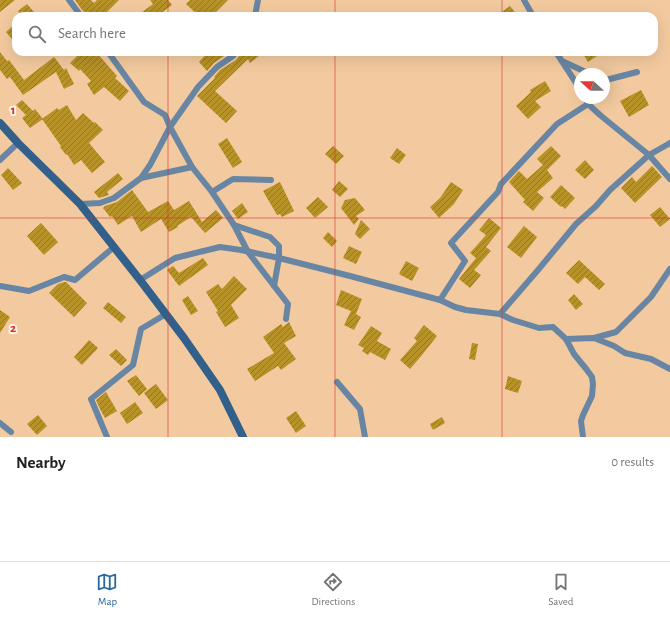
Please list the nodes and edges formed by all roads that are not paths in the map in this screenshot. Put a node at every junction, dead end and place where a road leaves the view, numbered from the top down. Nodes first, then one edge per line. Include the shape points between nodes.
1 (69, 0) edge
2 (258, 0) edge
3 (524, 0) edge
4 (78, 12) edge
5 (256, 12) edge
6 (531, 12) edge
7 (111, 56) edge
8 (233, 56) edge
9 (558, 56) edge
10 (561, 60) junction
11 (578, 68) edge
12 (637, 72) dead end
13 (574, 80) edge
14 (610, 80) edge
15 (583, 104) edge
16 (590, 104) edge
17 (0, 123) edge
18 (170, 127) junction
19 (18, 143) junction
20 (670, 143) edge
21 (649, 155) junction
22 (0, 160) edge
23 (192, 167) junction
24 (142, 178) junction
25 (670, 179) edge
26 (271, 180) dead end
27 (212, 192) junction
28 (80, 204) junction
29 (234, 225) junction
30 (114, 247) junction
31 (248, 252) junction
32 (278, 258) junction
33 (670, 270) edge
34 (140, 280) junction
35 (0, 286) edge
36 (274, 286) junction
37 (440, 300) junction
38 (166, 314) junction
39 (500, 314) junction
40 (286, 319) dead end
41 (594, 338) junction
42 (566, 339) junction
43 (670, 369) edge
44 (337, 382) dead end
45 (0, 423) edge
46 (11, 432) dead end
47 (107, 437) edge
48 (243, 437) edge
49 (365, 437) edge
50 (583, 437) edge

1 - 4 street
2 - 5 street
3 - 6 street
7 - 18 street via 144,102 164,115
8 - 18 street via 198,87
9 - 10 street
10 - 11 street
10 - 13 street
12 - 14 street
15 - 37 street via 557,124 515,168 501,184 498,192 451,243 465,261
16 - 21 street
17 - 19 main road
18 - 23 street
18 - 24 street
19 - 22 street
19 - 28 main road
20 - 21 street
21 - 25 street
21 - 39 street via 576,224
23 - 24 street
23 - 27 street
24 - 28 street via 114,198 100,203
26 - 27 street via 232,179
27 - 29 street
28 - 30 main road
29 - 31 street
29 - 32 street via 270,237 279,246
30 - 34 main road
30 - 35 street via 75,280 64,277 29,292
31 - 32 street
31 - 34 street via 220,247 175,258
31 - 36 street
32 - 36 street
32 - 37 street
33 - 41 street via 651,297 616,332
34 - 38 main road
36 - 40 street via 288,304
37 - 39 street via 466,310
38 - 47 street via 141,329 133,364 92,399
38 - 48 main road via 220,390
39 - 42 street via 540,328 553,327
41 - 42 street
41 - 43 street via 625,353 651,359
42 - 50 street via 592,377 592,396 581,421
44 - 49 street via 360,409
45 - 46 street

